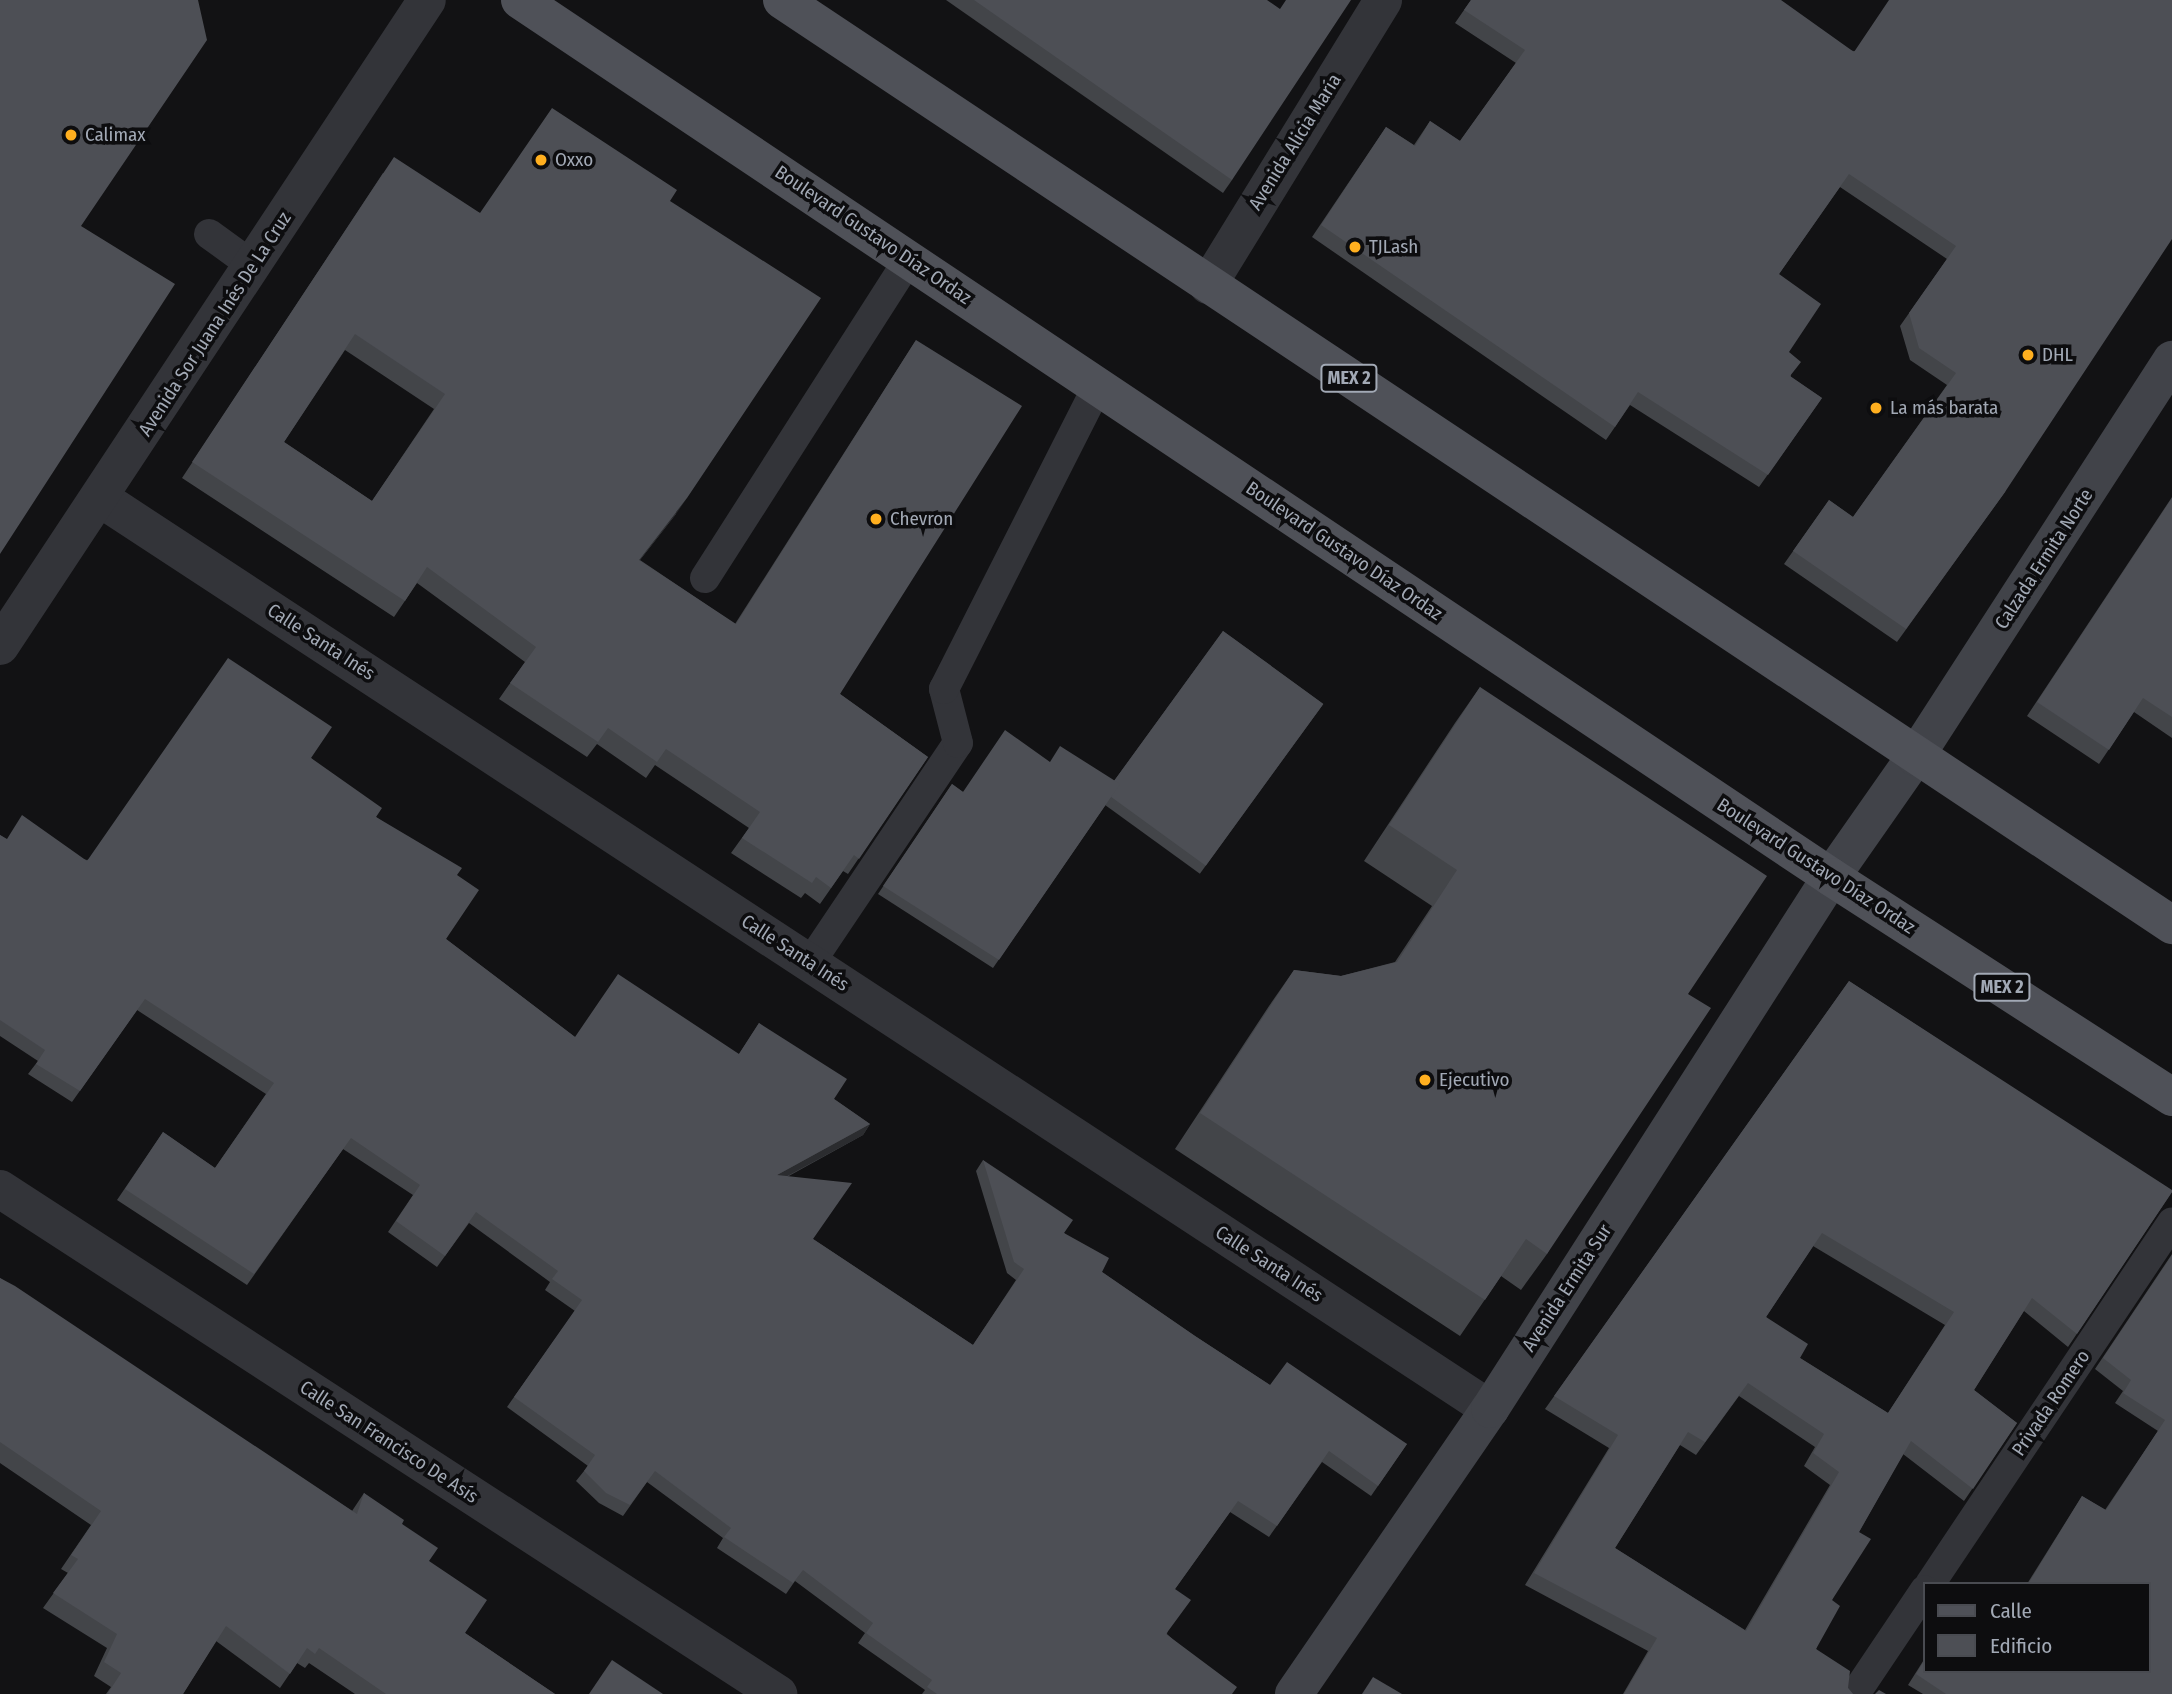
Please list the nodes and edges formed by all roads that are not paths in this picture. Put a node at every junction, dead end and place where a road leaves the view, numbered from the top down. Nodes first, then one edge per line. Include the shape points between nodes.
1 (427, 0) edge
2 (520, 0) edge
3 (782, 0) edge
4 (1383, 0) edge
5 (209, 234) dead end
6 (909, 259) junction
7 (253, 266) junction
8 (1208, 285) junction
9 (2172, 360) edge
10 (1098, 386) junction
11 (100, 498) junction
12 (705, 578) dead end
13 (0, 646) edge
14 (1915, 757) junction
15 (1831, 877) junction
16 (2172, 925) edge
17 (810, 963) junction
18 (2172, 1097) edge
19 (0, 1189) edge
20 (2172, 1223) edge
21 (1490, 1409) junction
22 (1931, 1582) edge
23 (1924, 1591) edge
24 (778, 1694) edge
25 (1294, 1694) edge
26 (1855, 1694) edge

1 - 7 street, Avenida Sor Juana Inés De La Cruz
2 - 6 main road, Boulevard Gustavo Díaz Ordaz / MEX 2
3 - 8 main road, MEX 2
4 - 8 street, Avenida Alicia María
5 - 7 lane
6 - 10 main road, Boulevard Gustavo Díaz Ordaz / MEX 2
6 - 12 lane
7 - 11 street, Avenida Sor Juana Inés De La Cruz
8 - 14 main road, MEX 2
9 - 14 main road, Calzada Ermita Norte
10 - 15 main road, Boulevard Gustavo Díaz Ordaz / MEX 2
10 - 17 lane via 944,689 958,743
11 - 13 street, Avenida Sor Juana Inés De La Cruz
11 - 17 street, Calle Santa Inés
14 - 15 main road, Calzada Ermita Norte
14 - 16 main road, MEX 2
15 - 18 main road, Boulevard Gustavo Díaz Ordaz / MEX 2
15 - 21 main road, Avenida Ermita Sur
17 - 21 street, Calle Santa Inés
19 - 24 street, Calle San Francisco De Asís
20 - 22 lane, Privada Romero
21 - 25 main road, Avenida Ermita Sur
23 - 26 lane

